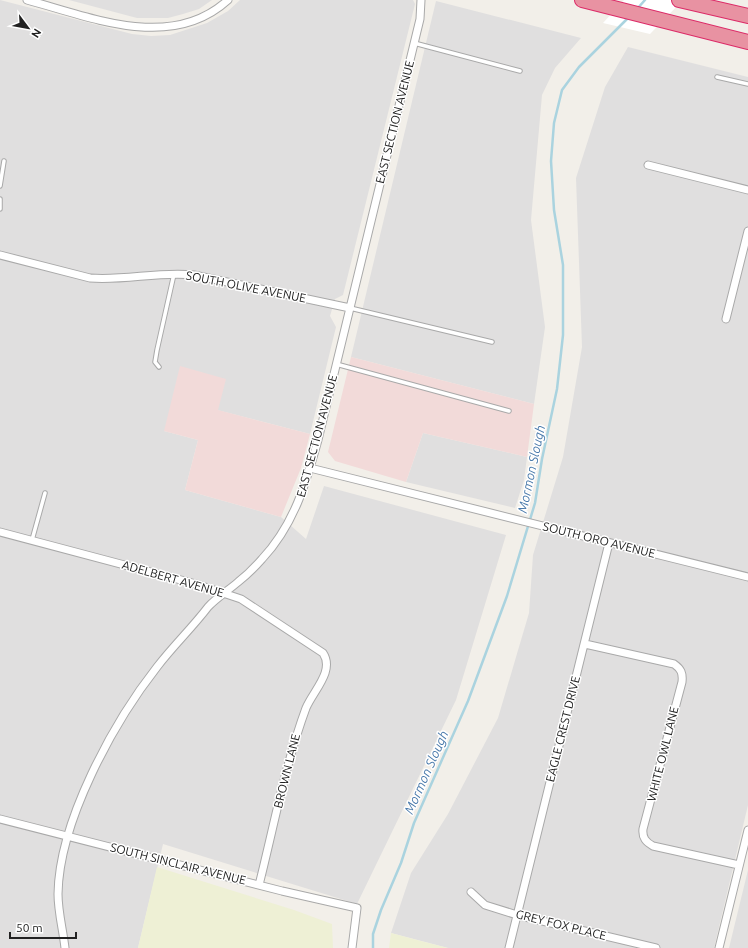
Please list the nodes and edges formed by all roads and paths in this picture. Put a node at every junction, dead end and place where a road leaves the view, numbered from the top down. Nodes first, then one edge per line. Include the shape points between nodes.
1 (27, 0) edge
2 (228, 0) edge
3 (421, 0) edge
4 (582, 0) edge
5 (685, 1) edge
6 (748, 16) edge
7 (748, 42) edge
8 (414, 43) junction
9 (520, 71) dead end
10 (717, 76) dead end
11 (748, 84) edge
12 (4, 162) dead end
13 (648, 165) dead end
14 (0, 186) edge
15 (748, 190) edge
16 (0, 199) edge
17 (0, 209) edge
18 (748, 231) edge
19 (0, 255) edge
20 (174, 273) junction
21 (350, 308) junction
22 (726, 319) dead end
23 (492, 342) dead end
24 (336, 364) junction
25 (159, 367) dead end
26 (509, 412) dead end
27 (310, 468) junction
28 (45, 493) dead end
29 (0, 532) edge
30 (32, 540) junction
31 (609, 542) junction
32 (748, 577) edge
33 (224, 594) junction
34 (585, 644) junction
35 (328, 663) joint
36 (0, 819) edge
37 (748, 830) edge
38 (69, 836) junction
39 (739, 866) junction
40 (260, 885) junction
41 (471, 892) dead end
42 (517, 915) junction
43 (65, 948) edge
44 (352, 948) edge
45 (509, 948) edge
46 (656, 948) edge
47 (719, 948) edge

1 - 2 street via 134,27 153,28 176,26 199,19 212,13
3 - 8 street, EAST SECTION AVENUE via 420,19
4 - 7 highway
5 - 6 highway
8 - 9 lane
8 - 21 street, EAST SECTION AVENUE
10 - 11 lane
12 - 14 lane
13 - 15 street
16 - 17 lane
18 - 22 street
19 - 20 street, SOUTH OLIVE AVENUE via 90,278 117,280
20 - 21 street, SOUTH OLIVE AVENUE
20 - 25 lane via 155,362
21 - 23 lane
21 - 24 street, EAST SECTION AVENUE
24 - 26 lane
24 - 27 street, EAST SECTION AVENUE
27 - 31 street, SOUTH ORO AVENUE
27 - 33 street, EAST SECTION AVENUE via 303,493 290,521 276,542
28 - 30 lane
29 - 30 street, ADELBERT AVENUE
30 - 33 street, ADELBERT AVENUE via 190,582
31 - 32 street, SOUTH ORO AVENUE
31 - 34 street, EAGLE CREST DRIVE
33 - 35 street, ADELBERT AVENUE via 241,599 321,651
33 - 38 street, EAST SECTION AVENUE via 209,607 157,666 131,702 85,790
34 - 39 street, WHITE OWL LANE via 674,664 679,668 683,674 682,682 643,837 653,846
34 - 42 street, EAGLE CREST DRIVE
35 - 40 street, BROWN LANE via 297,731
36 - 38 street, SOUTH SINCLAIR AVENUE
37 - 39 street
38 - 40 street, SOUTH SINCLAIR AVENUE
38 - 43 street, EAST SECTION AVENUE via 58,893
39 - 47 street
40 - 44 street, SOUTH SINCLAIR AVENUE via 357,908
41 - 42 street, GREY FOX PLACE via 485,905
42 - 45 street, EAGLE CREST DRIVE
42 - 46 street, GREY FOX PLACE

